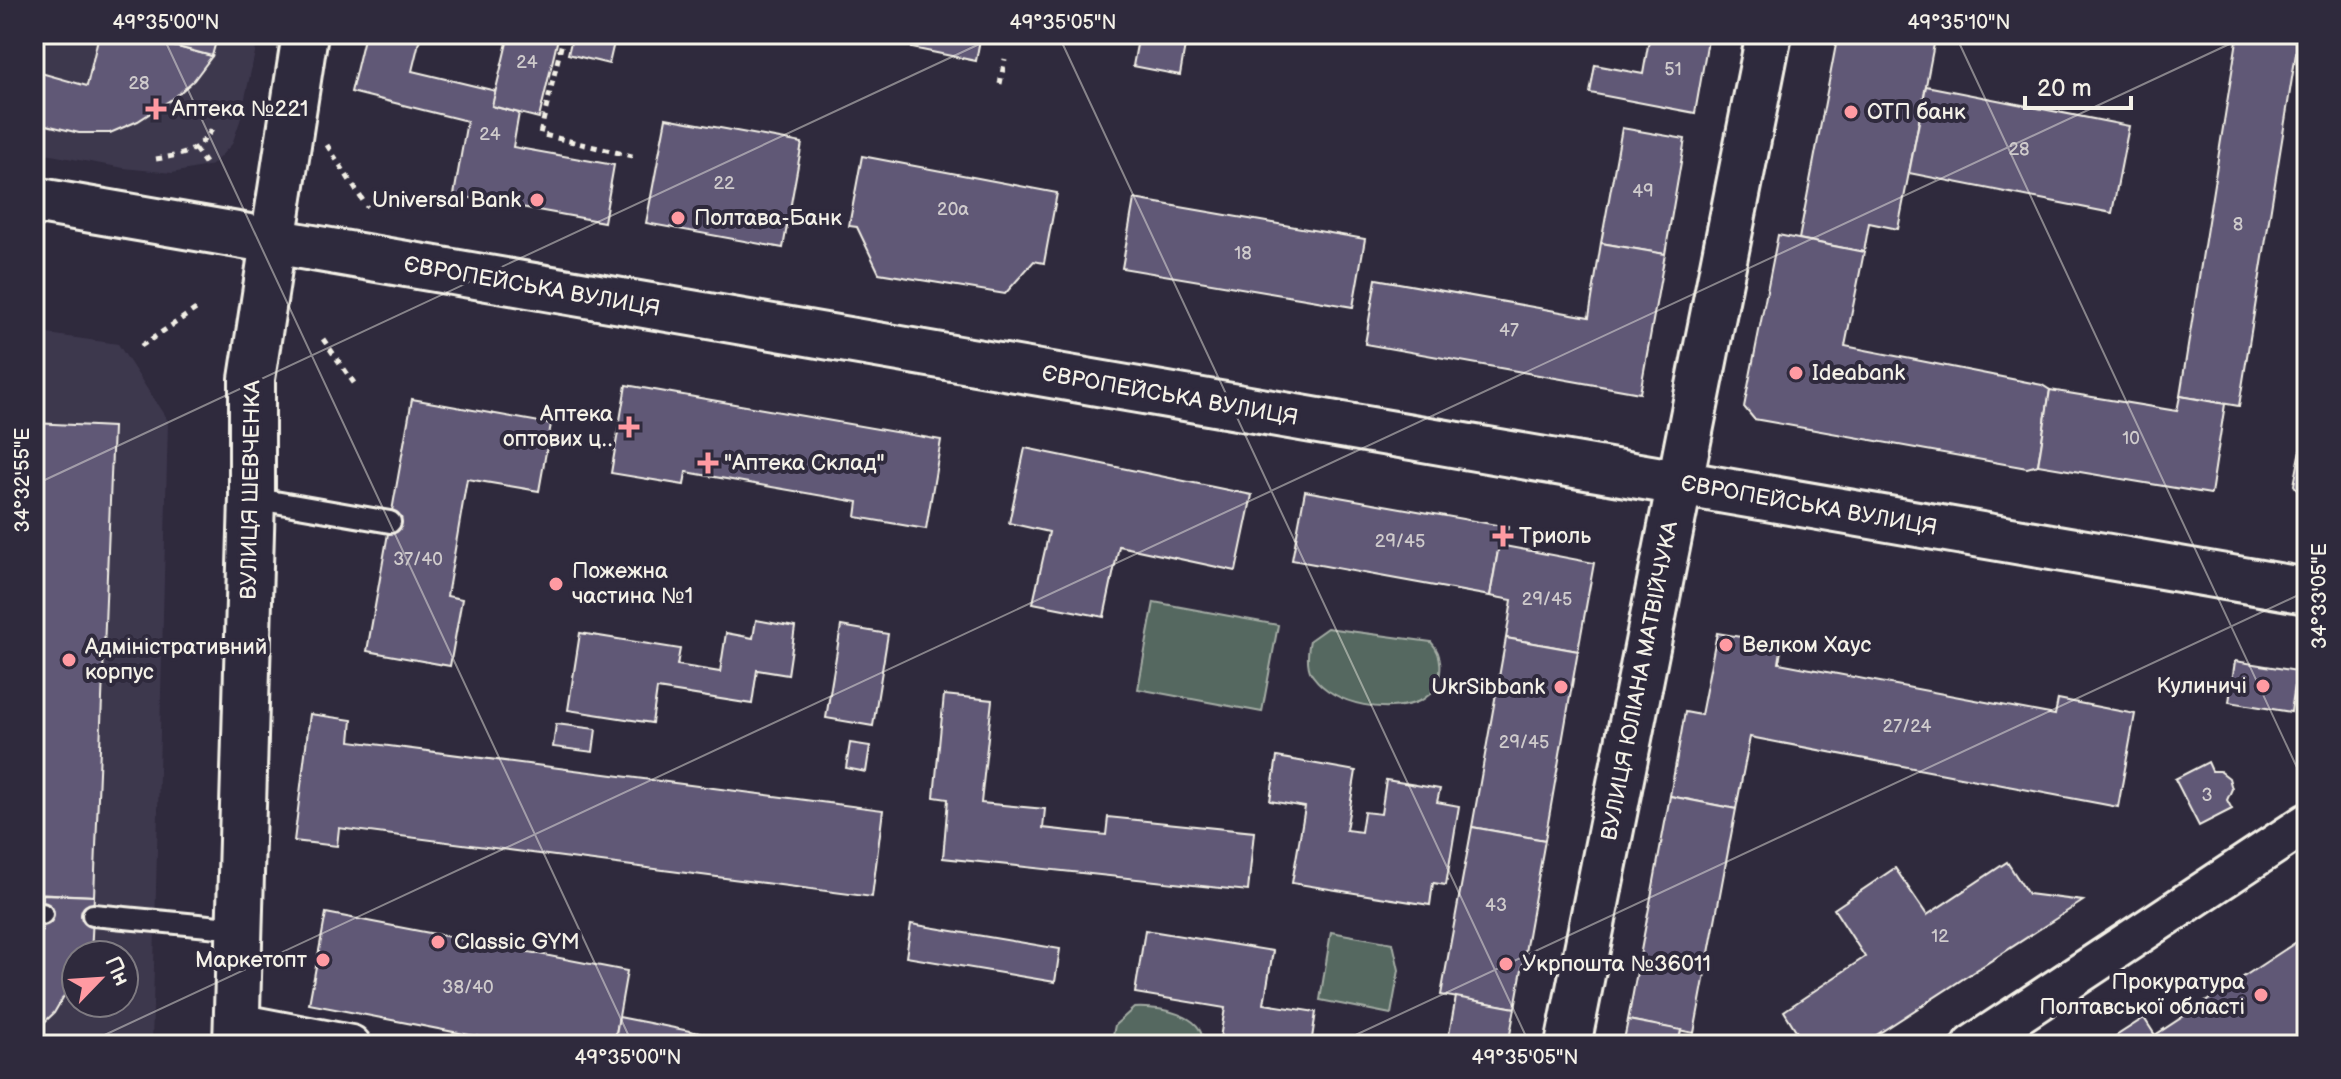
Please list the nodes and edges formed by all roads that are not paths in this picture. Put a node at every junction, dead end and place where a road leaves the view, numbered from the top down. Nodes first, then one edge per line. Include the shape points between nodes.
1 (305, 34) edge
2 (1769, 34) edge
3 (34, 200) edge
4 (273, 242) junction
5 (1678, 484) junction
6 (252, 498) junction
7 (390, 522) dead end
8 (2307, 591) edge
9 (2307, 823) edge
10 (93, 915) dead end
11 (240, 929) junction
12 (236, 1034) edge
13 (351, 1045) edge
14 (1568, 1045) edge
15 (1972, 1045) edge

1 - 4 main road, ВУЛИЦЯ ШЕВЧЕНКА
2 - 5 main road, ВУЛИЦЯ ЮЛІАНА МАТВІЙЧУКА
3 - 4 main road, ЄВРОПЕЙСЬКА ВУЛИЦЯ
4 - 5 main road, ЄВРОПЕЙСЬКА ВУЛИЦЯ
4 - 6 main road, ВУЛИЦЯ ШЕВЧЕНКА via 252,379
5 - 8 main road, ЄВРОПЕЙСЬКА ВУЛИЦЯ
5 - 14 main road, ВУЛИЦЯ ЮЛІАНА МАТВІЙЧУКА
6 - 7 lane
6 - 11 main road, ВУЛИЦЯ ШЕВЧЕНКА
9 - 15 street
10 - 11 lane
11 - 12 main road, ВУЛИЦЯ ШЕВЧЕНКА
12 - 13 street

